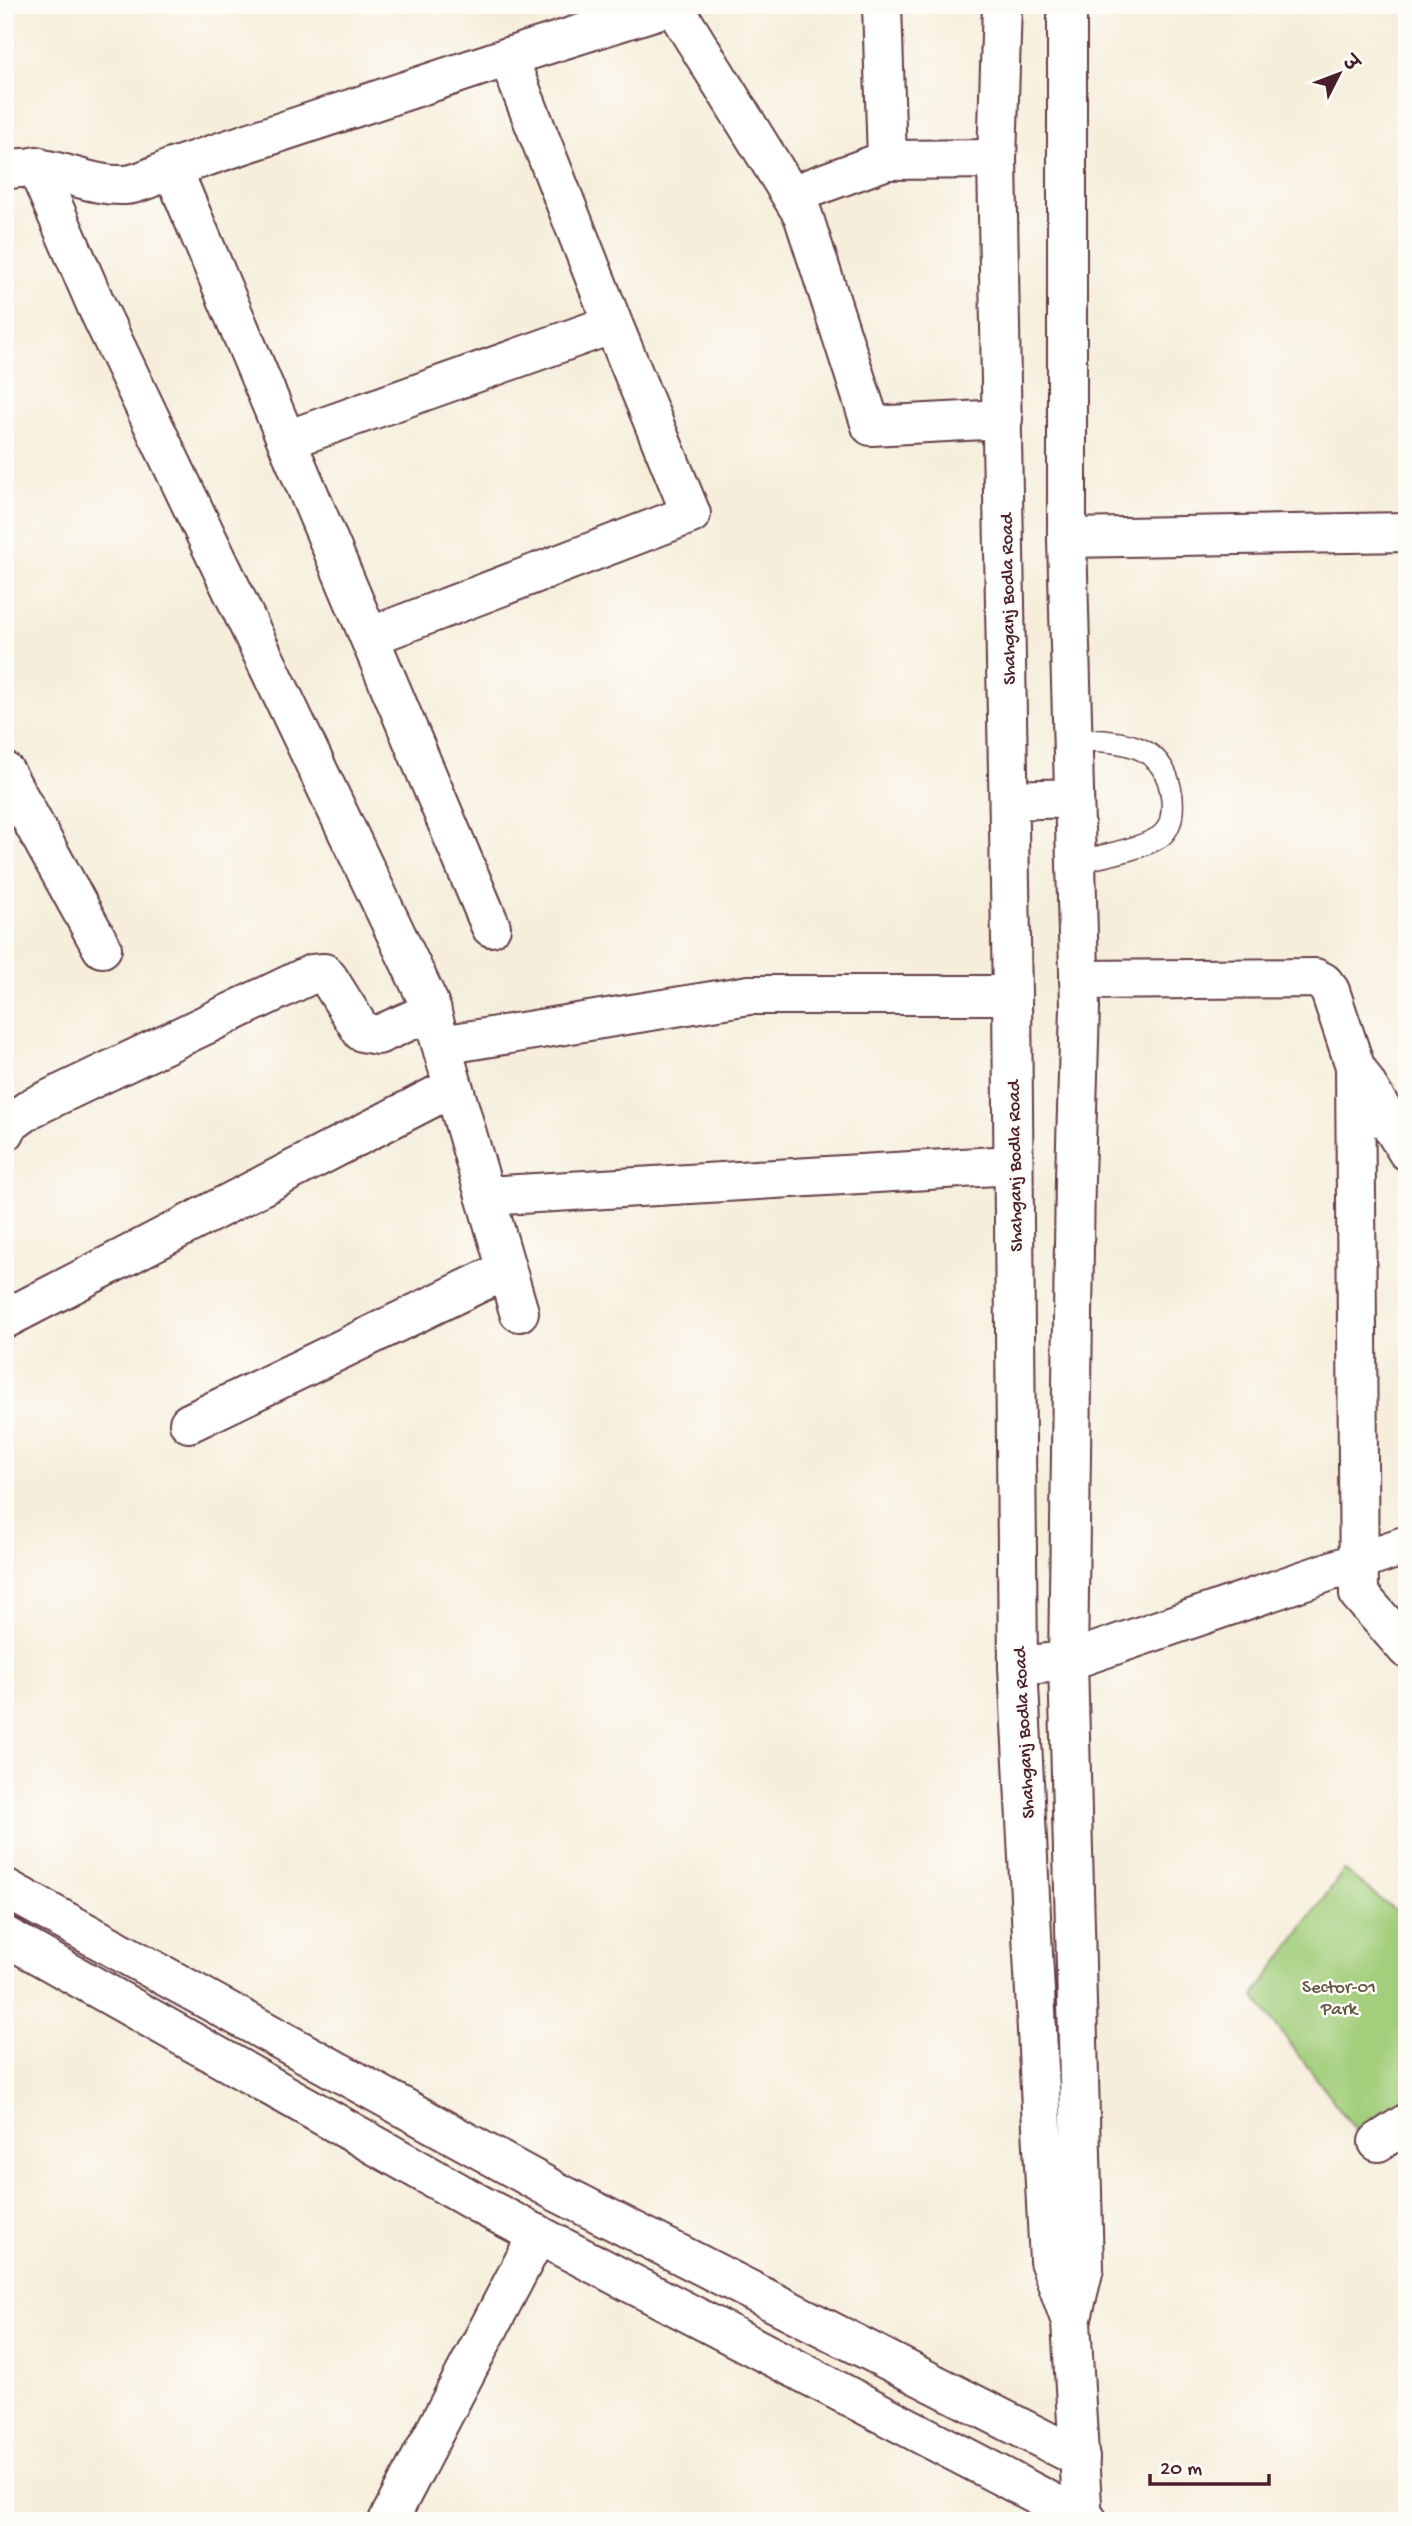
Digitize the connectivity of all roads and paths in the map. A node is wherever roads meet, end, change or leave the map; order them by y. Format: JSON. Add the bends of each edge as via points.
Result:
{"nodes":[{"id":1,"x":882,"y":5,"type":"edge"},
{"id":2,"x":1002,"y":5,"type":"edge"},
{"id":3,"x":1067,"y":5,"type":"edge"},
{"id":4,"x":508,"y":57,"type":"junction"},
{"id":5,"x":998,"y":159,"type":"junction"},
{"id":6,"x":887,"y":160,"type":"junction"},
{"id":7,"x":20,"y":168,"type":"edge"},
{"id":8,"x":173,"y":168,"type":"junction"},
{"id":9,"x":791,"y":195,"type":"junction"},
{"id":10,"x":613,"y":324,"type":"junction"},
{"id":11,"x":1003,"y":419,"type":"junction"},
{"id":12,"x":287,"y":440,"type":"junction"},
{"id":13,"x":1407,"y":532,"type":"edge"},
{"id":14,"x":1068,"y":538,"type":"junction"},
{"id":15,"x":369,"y":637,"type":"junction"},
{"id":16,"x":1074,"y":740,"type":"junction"},
{"id":17,"x":5,"y":772,"type":"edge"},
{"id":18,"x":1074,"y":798,"type":"junction"},
{"id":19,"x":1009,"y":800,"type":"junction"},
{"id":20,"x":1076,"y":862,"type":"junction"},
{"id":21,"x":491,"y":927,"type":"dead end"},
{"id":22,"x":102,"y":948,"type":"dead end"},
{"id":23,"x":1079,"y":980,"type":"junction"},
{"id":24,"x":1012,"y":995,"type":"junction"},
{"id":25,"x":437,"y":1028,"type":"junction"},
{"id":26,"x":1355,"y":1066,"type":"junction"},
{"id":27,"x":453,"y":1087,"type":"junction"},
{"id":28,"x":5,"y":1132,"type":"edge"},
{"id":29,"x":1407,"y":1151,"type":"edge"},
{"id":30,"x":1013,"y":1165,"type":"junction"},
{"id":31,"x":485,"y":1196,"type":"junction"},
{"id":32,"x":506,"y":1270,"type":"junction"},
{"id":33,"x":519,"y":1312,"type":"dead end"},
{"id":34,"x":5,"y":1319,"type":"edge"},
{"id":35,"x":189,"y":1423,"type":"dead end"},
{"id":36,"x":1407,"y":1545,"type":"edge"},
{"id":37,"x":1358,"y":1561,"type":"junction"},
{"id":38,"x":1407,"y":1649,"type":"edge"},
{"id":39,"x":1068,"y":1661,"type":"junction"},
{"id":40,"x":1018,"y":1666,"type":"junction"},
{"id":41,"x":5,"y":1888,"type":"edge"},
{"id":42,"x":5,"y":1936,"type":"edge"},
{"id":43,"x":538,"y":2234,"type":"junction"},
{"id":44,"x":1071,"y":2322,"type":"junction"},
{"id":45,"x":1080,"y":2458,"type":"junction"},
{"id":46,"x":1085,"y":2519,"type":"edge"},
{"id":47,"x":388,"y":2521,"type":"edge"}],
"edges":[{"from":1,"to":6,"type":"street"},
{"from":2,"to":5,"type":"street","name":"Shahganj Bodla Road"},
{"from":3,"to":14,"type":"street","name":"Shahganj Bodla Road"},
{"from":4,"to":8,"type":"street"},
{"from":4,"to":9,"type":"street","via":[[673,5]]},
{"from":4,"to":10,"type":"street"},
{"from":5,"to":6,"type":"street"},
{"from":5,"to":11,"type":"street","name":"Shahganj Bodla Road"},
{"from":6,"to":9,"type":"street"},
{"from":7,"to":8,"type":"street","via":[[127,185]]},
{"from":7,"to":25,"type":"street","via":[[96,305]]},
{"from":8,"to":12,"type":"street"},
{"from":9,"to":11,"type":"street","via":[[803,215],[872,426]]},
{"from":10,"to":12,"type":"street"},
{"from":10,"to":15,"type":"street","via":[[691,513]]},
{"from":11,"to":19,"type":"street","name":"Shahganj Bodla Road"},
{"from":12,"to":15,"type":"street"},
{"from":13,"to":14,"type":"street"},
{"from":14,"to":16,"type":"street","name":"Shahganj Bodla Road"},
{"from":15,"to":21,"type":"street"},
{"from":16,"to":18,"type":"street","name":"Shahganj Bodla Road"},
{"from":16,"to":20,"type":"lane","via":[[1112,741],[1153,755],[1167,775],[1172,799],[1172,816],[1163,834],[1142,845]]},
{"from":17,"to":22,"type":"street"},
{"from":18,"to":19,"type":"street"},
{"from":18,"to":20,"type":"street","name":"Shahganj Bodla Road"},
{"from":19,"to":24,"type":"street","name":"Shahganj Bodla Road"},
{"from":20,"to":23,"type":"street","name":"Shahganj Bodla Road"},
{"from":23,"to":26,"type":"street","via":[[1315,978],[1330,991]]},
{"from":23,"to":39,"type":"street","name":"Shahganj Bodla Road"},
{"from":24,"to":25,"type":"street","via":[[748,995]]},
{"from":24,"to":30,"type":"street","name":"Shahganj Bodla Road"},
{"from":25,"to":27,"type":"street"},
{"from":25,"to":28,"type":"street","via":[[378,1035],[362,1032],[324,973],[312,974],[30,1108]]},
{"from":26,"to":29,"type":"street"},
{"from":26,"to":37,"type":"street"},
{"from":27,"to":31,"type":"street"},
{"from":27,"to":34,"type":"street"},
{"from":30,"to":31,"type":"street"},
{"from":30,"to":40,"type":"street","name":"Shahganj Bodla Road"},
{"from":31,"to":32,"type":"street"},
{"from":32,"to":33,"type":"street"},
{"from":32,"to":35,"type":"street"},
{"from":36,"to":37,"type":"street"},
{"from":37,"to":38,"type":"street","via":[[1359,1594]]},
{"from":37,"to":39,"type":"street"},
{"from":39,"to":40,"type":"street"},
{"from":39,"to":44,"type":"street","name":"Shahganj Bodla Road","via":[[1084,2269]]},
{"from":40,"to":44,"type":"street","name":"Shahganj Bodla Road","via":[[1049,2261]]},
{"from":41,"to":45,"type":"street","via":[[557,2192]]},
{"from":42,"to":43,"type":"street"},
{"from":43,"to":46,"type":"street"},
{"from":43,"to":47,"type":"street"},
{"from":44,"to":45,"type":"street","name":"Shahganj Bodla Road"},
{"from":45,"to":46,"type":"street","name":"Shahganj Bodla Road"}]}
